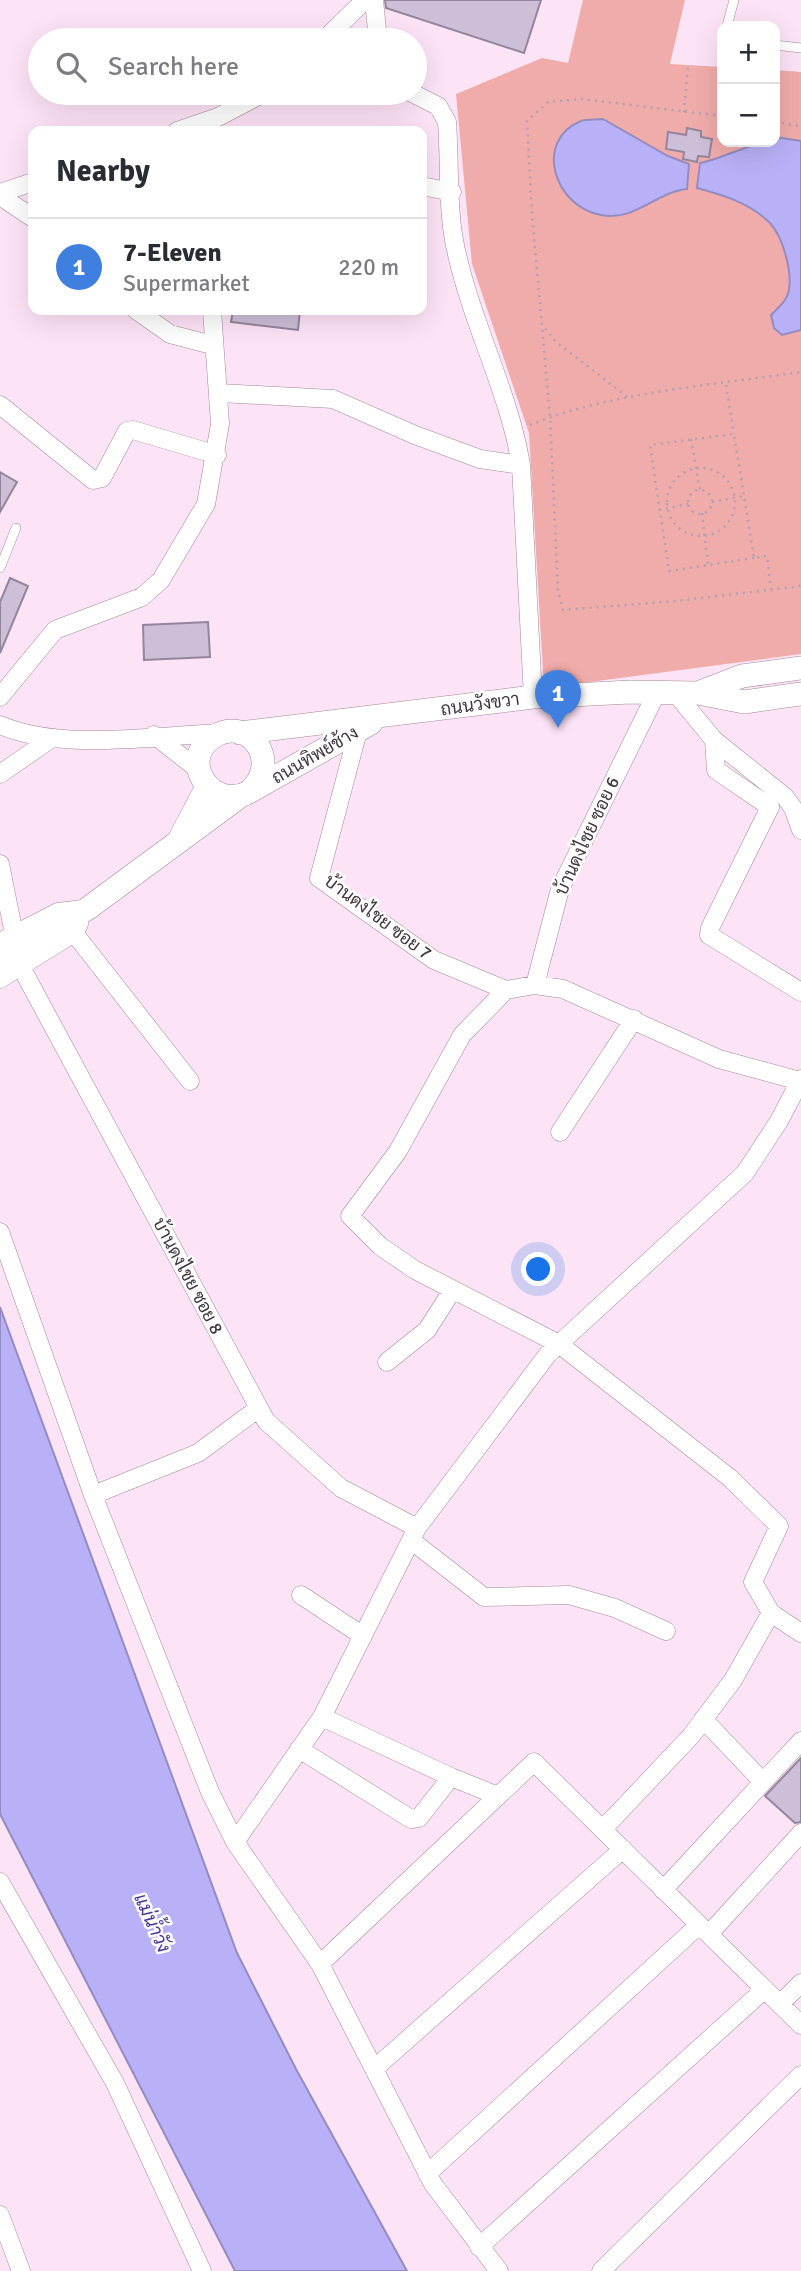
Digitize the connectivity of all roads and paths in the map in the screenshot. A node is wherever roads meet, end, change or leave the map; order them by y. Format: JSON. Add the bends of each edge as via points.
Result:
{"nodes":[{"id":1,"x":365,"y":0,"type":"edge"},
{"id":2,"x":374,"y":0,"type":"edge"},
{"id":3,"x":734,"y":0,"type":"edge"},
{"id":4,"x":728,"y":21,"type":"edge"},
{"id":5,"x":336,"y":28,"type":"edge"},
{"id":6,"x":376,"y":28,"type":"edge"},
{"id":7,"x":780,"y":46,"type":"edge"},
{"id":8,"x":801,"y":48,"type":"edge"},
{"id":9,"x":688,"y":65,"type":"dead end"},
{"id":10,"x":427,"y":100,"type":"edge"},
{"id":11,"x":245,"y":105,"type":"edge"},
{"id":12,"x":684,"y":112,"type":"junction"},
{"id":13,"x":717,"y":115,"type":"edge"},
{"id":14,"x":780,"y":123,"type":"edge"},
{"id":15,"x":216,"y":124,"type":"edge"},
{"id":16,"x":801,"y":126,"type":"edge"},
{"id":17,"x":28,"y":184,"type":"edge"},
{"id":18,"x":427,"y":187,"type":"edge"},
{"id":19,"x":452,"y":192,"type":"junction"},
{"id":20,"x":0,"y":195,"type":"edge"},
{"id":21,"x":28,"y":215,"type":"edge"},
{"id":22,"x":143,"y":315,"type":"edge"},
{"id":23,"x":212,"y":315,"type":"edge"},
{"id":24,"x":541,"y":323,"type":"junction"},
{"id":25,"x":212,"y":345,"type":"junction"},
{"id":26,"x":801,"y":372,"type":"edge"},
{"id":27,"x":726,"y":383,"type":"junction"},
{"id":28,"x":220,"y":393,"type":"junction"},
{"id":29,"x":630,"y":399,"type":"junction"},
{"id":30,"x":0,"y":405,"type":"edge"},
{"id":31,"x":550,"y":416,"type":"junction"},
{"id":32,"x":516,"y":430,"type":"junction"},
{"id":33,"x":734,"y":434,"type":"junction"},
{"id":34,"x":691,"y":439,"type":"junction"},
{"id":35,"x":217,"y":455,"type":"junction"},
{"id":36,"x":522,"y":465,"type":"junction"},
{"id":37,"x":696,"y":468,"type":"junction"},
{"id":38,"x":699,"y":490,"type":"junction"},
{"id":39,"x":744,"y":496,"type":"junction"},
{"id":40,"x":735,"y":498,"type":"junction"},
{"id":41,"x":712,"y":502,"type":"junction"},
{"id":42,"x":688,"y":504,"type":"junction"},
{"id":43,"x":666,"y":508,"type":"junction"},
{"id":44,"x":659,"y":510,"type":"junction"},
{"id":45,"x":702,"y":513,"type":"junction"},
{"id":46,"x":16,"y":528,"type":"dead end"},
{"id":47,"x":704,"y":537,"type":"junction"},
{"id":48,"x":754,"y":558,"type":"junction"},
{"id":49,"x":708,"y":566,"type":"junction"},
{"id":50,"x":0,"y":568,"type":"edge"},
{"id":51,"x":801,"y":586,"type":"edge"},
{"id":52,"x":771,"y":589,"type":"junction"},
{"id":53,"x":801,"y":668,"type":"edge"},
{"id":54,"x":677,"y":694,"type":"junction"},
{"id":55,"x":801,"y":694,"type":"edge"},
{"id":56,"x":0,"y":696,"type":"edge"},
{"id":57,"x":533,"y":697,"type":"junction"},
{"id":58,"x":380,"y":718,"type":"junction"},
{"id":59,"x":0,"y":725,"type":"edge"},
{"id":60,"x":358,"y":731,"type":"junction"},
{"id":61,"x":232,"y":733,"type":"junction"},
{"id":62,"x":155,"y":735,"type":"junction"},
{"id":63,"x":52,"y":738,"type":"junction"},
{"id":64,"x":714,"y":740,"type":"junction"},
{"id":65,"x":0,"y":774,"type":"edge"},
{"id":66,"x":203,"y":779,"type":"junction"},
{"id":67,"x":244,"y":795,"type":"junction"},
{"id":68,"x":801,"y":830,"type":"edge"},
{"id":69,"x":177,"y":844,"type":"junction"},
{"id":70,"x":0,"y":864,"type":"edge"},
{"id":71,"x":87,"y":909,"type":"junction"},
{"id":72,"x":74,"y":933,"type":"junction"},
{"id":73,"x":10,"y":951,"type":"edge"},
{"id":74,"x":0,"y":979,"type":"edge"},
{"id":75,"x":535,"y":985,"type":"junction"},
{"id":76,"x":506,"y":990,"type":"junction"},
{"id":77,"x":801,"y":992,"type":"edge"},
{"id":78,"x":634,"y":1019,"type":"junction"},
{"id":79,"x":801,"y":1080,"type":"edge"},
{"id":80,"x":190,"y":1081,"type":"dead end"},
{"id":81,"x":560,"y":1132,"type":"dead end"},
{"id":82,"x":0,"y":1232,"type":"edge"},
{"id":83,"x":452,"y":1291,"type":"junction"},
{"id":84,"x":559,"y":1344,"type":"junction"},
{"id":85,"x":387,"y":1362,"type":"dead end"},
{"id":86,"x":259,"y":1408,"type":"junction"},
{"id":87,"x":93,"y":1495,"type":"junction"},
{"id":88,"x":414,"y":1534,"type":"junction"},
{"id":89,"x":301,"y":1595,"type":"dead end"},
{"id":90,"x":771,"y":1613,"type":"junction"},
{"id":91,"x":666,"y":1631,"type":"dead end"},
{"id":92,"x":801,"y":1633,"type":"edge"},
{"id":93,"x":363,"y":1636,"type":"junction"},
{"id":94,"x":322,"y":1717,"type":"junction"},
{"id":95,"x":703,"y":1719,"type":"junction"},
{"id":96,"x":801,"y":1741,"type":"edge"},
{"id":97,"x":299,"y":1749,"type":"junction"},
{"id":98,"x":451,"y":1777,"type":"junction"},
{"id":99,"x":763,"y":1782,"type":"junction"},
{"id":100,"x":498,"y":1796,"type":"junction"},
{"id":101,"x":603,"y":1829,"type":"junction"},
{"id":102,"x":801,"y":1833,"type":"edge"},
{"id":103,"x":235,"y":1842,"type":"junction"},
{"id":104,"x":623,"y":1849,"type":"junction"},
{"id":105,"x":0,"y":1882,"type":"edge"},
{"id":106,"x":663,"y":1890,"type":"junction"},
{"id":107,"x":704,"y":1930,"type":"junction"},
{"id":108,"x":320,"y":1964,"type":"junction"},
{"id":109,"x":801,"y":1983,"type":"edge"},
{"id":110,"x":765,"y":1990,"type":"junction"},
{"id":111,"x":780,"y":2004,"type":"junction"},
{"id":112,"x":801,"y":2025,"type":"edge"},
{"id":113,"x":374,"y":2069,"type":"junction"},
{"id":114,"x":801,"y":2076,"type":"edge"},
{"id":115,"x":427,"y":2174,"type":"junction"},
{"id":116,"x":0,"y":2215,"type":"edge"},
{"id":117,"x":479,"y":2247,"type":"junction"},
{"id":118,"x":21,"y":2271,"type":"edge"},
{"id":119,"x":202,"y":2271,"type":"edge"},
{"id":120,"x":499,"y":2271,"type":"edge"},
{"id":121,"x":601,"y":2271,"type":"edge"}],
"edges":[{"from":1,"to":5,"type":"street"},
{"from":2,"to":6,"type":"street"},
{"from":3,"to":4,"type":"lane"},
{"from":7,"to":8,"type":"lane"},
{"from":9,"to":12,"type":"path"},
{"from":10,"to":19,"type":"street","via":[[438,106],[447,122]]},
{"from":11,"to":15,"type":"street"},
{"from":12,"to":13,"type":"path"},
{"from":12,"to":24,"type":"path","via":[[582,99],[548,102],[527,121]]},
{"from":14,"to":16,"type":"path"},
{"from":17,"to":20,"type":"street"},
{"from":18,"to":19,"type":"street"},
{"from":19,"to":32,"type":"street","via":[[455,248],[487,358]]},
{"from":20,"to":21,"type":"street"},
{"from":22,"to":25,"type":"street","via":[[170,334]]},
{"from":23,"to":25,"type":"street"},
{"from":24,"to":29,"type":"path","via":[[556,342]]},
{"from":24,"to":31,"type":"path"},
{"from":25,"to":28,"type":"street"},
{"from":26,"to":27,"type":"path"},
{"from":27,"to":29,"type":"path"},
{"from":27,"to":33,"type":"path"},
{"from":28,"to":35,"type":"street"},
{"from":28,"to":36,"type":"street","via":[[333,399],[480,460]]},
{"from":29,"to":31,"type":"path"},
{"from":30,"to":35,"type":"street","via":[[93,480],[102,478],[127,431]]},
{"from":31,"to":32,"type":"path"},
{"from":31,"to":52,"type":"path","via":[[558,591],[563,610]]},
{"from":32,"to":36,"type":"street"},
{"from":33,"to":34,"type":"path"},
{"from":33,"to":39,"type":"path"},
{"from":34,"to":37,"type":"path"},
{"from":34,"to":44,"type":"path","via":[[650,445]]},
{"from":35,"to":56,"type":"street","via":[[206,504],[154,589],[55,630]]},
{"from":36,"to":57,"type":"street"},
{"from":37,"to":38,"type":"path"},
{"from":37,"to":40,"type":"path","via":[[725,478]]},
{"from":37,"to":43,"type":"path","via":[[675,480]]},
{"from":38,"to":41,"type":"path"},
{"from":38,"to":42,"type":"path","via":[[692,493]]},
{"from":39,"to":40,"type":"path"},
{"from":39,"to":48,"type":"path"},
{"from":40,"to":41,"type":"path"},
{"from":40,"to":47,"type":"path","via":[[729,522]]},
{"from":41,"to":45,"type":"path"},
{"from":42,"to":43,"type":"path"},
{"from":42,"to":45,"type":"path"},
{"from":43,"to":44,"type":"path"},
{"from":43,"to":47,"type":"path","via":[[683,532]]},
{"from":44,"to":49,"type":"path","via":[[669,571]]},
{"from":45,"to":47,"type":"path"},
{"from":46,"to":50,"type":"lane"},
{"from":47,"to":49,"type":"path"},
{"from":48,"to":49,"type":"path"},
{"from":48,"to":52,"type":"path","via":[[767,556]]},
{"from":51,"to":52,"type":"path"},
{"from":53,"to":54,"type":"street","name":"ถนนวังขวา","via":[[742,676]]},
{"from":54,"to":55,"type":"street","via":[[744,702]]},
{"from":54,"to":57,"type":"street","name":"ถนนวังขวา"},
{"from":54,"to":64,"type":"street"},
{"from":54,"to":75,"type":"street","name":"บ้านดงไชย ซอย 6","via":[[560,889]]},
{"from":57,"to":58,"type":"street","name":"ถนนวังขวา"},
{"from":58,"to":60,"type":"street","name":"ถนนทิพย์ช้าง"},
{"from":58,"to":61,"type":"street","name":"ถนนวังขวา"},
{"from":59,"to":63,"type":"street"},
{"from":60,"to":67,"type":"street","name":"ถนนทิพย์ช้าง"},
{"from":60,"to":76,"type":"street","name":"บ้านดงไชย ซอย 7","via":[[319,878],[434,960]]},
{"from":61,"to":62,"type":"street","name":"ถนนวังขวา"},
{"from":61,"to":66,"type":"street","via":[[204,746]]},
{"from":61,"to":67,"type":"street","via":[[258,745],[264,765],[263,776]]},
{"from":62,"to":63,"type":"street"},
{"from":62,"to":66,"type":"street"},
{"from":63,"to":65,"type":"street"},
{"from":64,"to":68,"type":"street","via":[[785,797]]},
{"from":64,"to":77,"type":"street","via":[[716,770],[770,807],[709,935]]},
{"from":66,"to":67,"type":"street","via":[[216,794]]},
{"from":66,"to":69,"type":"street"},
{"from":67,"to":69,"type":"street","name":"ถนนทิพย์ช้าง"},
{"from":69,"to":71,"type":"street","name":"ถนนทิพย์ช้าง"},
{"from":70,"to":73,"type":"street","name":"บ้านดงไชย ซอย 8"},
{"from":71,"to":72,"type":"street"},
{"from":71,"to":73,"type":"street","name":"ถนนทิพย์ช้าง"},
{"from":72,"to":73,"type":"street"},
{"from":72,"to":80,"type":"street"},
{"from":73,"to":74,"type":"street"},
{"from":73,"to":86,"type":"street","name":"บ้านดงไชย ซอย 8"},
{"from":75,"to":76,"type":"street"},
{"from":75,"to":78,"type":"street","via":[[563,989]]},
{"from":76,"to":83,"type":"street","via":[[462,1035],[398,1151],[350,1216],[380,1246]]},
{"from":78,"to":79,"type":"street","via":[[719,1059]]},
{"from":78,"to":81,"type":"street"},
{"from":79,"to":84,"type":"street","via":[[745,1173]]},
{"from":82,"to":87,"type":"street"},
{"from":83,"to":84,"type":"street"},
{"from":83,"to":85,"type":"street","via":[[427,1330]]},
{"from":84,"to":88,"type":"street"},
{"from":84,"to":90,"type":"street","via":[[730,1478],[779,1526],[753,1582]]},
{"from":86,"to":87,"type":"street","via":[[198,1453]]},
{"from":86,"to":88,"type":"street","name":"บ้านดงไชย ซอย 8","via":[[266,1421],[341,1488]]},
{"from":87,"to":103,"type":"street","via":[[210,1792]]},
{"from":88,"to":91,"type":"street","name":"บ้านดงไชย ซอย 8","via":[[484,1597],[569,1595],[615,1608]]},
{"from":88,"to":93,"type":"street"},
{"from":89,"to":93,"type":"street"},
{"from":90,"to":92,"type":"street"},
{"from":90,"to":95,"type":"street","via":[[733,1680]]},
{"from":93,"to":94,"type":"street"},
{"from":94,"to":97,"type":"street"},
{"from":94,"to":98,"type":"street"},
{"from":95,"to":99,"type":"street"},
{"from":95,"to":101,"type":"street"},
{"from":96,"to":99,"type":"street"},
{"from":97,"to":98,"type":"street","via":[[411,1819],[419,1818]]},
{"from":97,"to":103,"type":"street"},
{"from":98,"to":100,"type":"street"},
{"from":99,"to":106,"type":"street"},
{"from":100,"to":101,"type":"street","via":[[534,1762]]},
{"from":100,"to":108,"type":"street"},
{"from":101,"to":104,"type":"street"},
{"from":102,"to":107,"type":"street"},
{"from":103,"to":108,"type":"street"},
{"from":104,"to":106,"type":"street"},
{"from":104,"to":113,"type":"street"},
{"from":105,"to":119,"type":"street","via":[[115,2083]]},
{"from":106,"to":107,"type":"street"},
{"from":107,"to":110,"type":"street"},
{"from":107,"to":115,"type":"street"},
{"from":108,"to":113,"type":"street"},
{"from":109,"to":111,"type":"street"},
{"from":110,"to":111,"type":"street"},
{"from":110,"to":117,"type":"street"},
{"from":111,"to":112,"type":"street"},
{"from":113,"to":115,"type":"street"},
{"from":114,"to":121,"type":"street"},
{"from":115,"to":117,"type":"street"},
{"from":116,"to":118,"type":"street"},
{"from":117,"to":120,"type":"street"}]}
